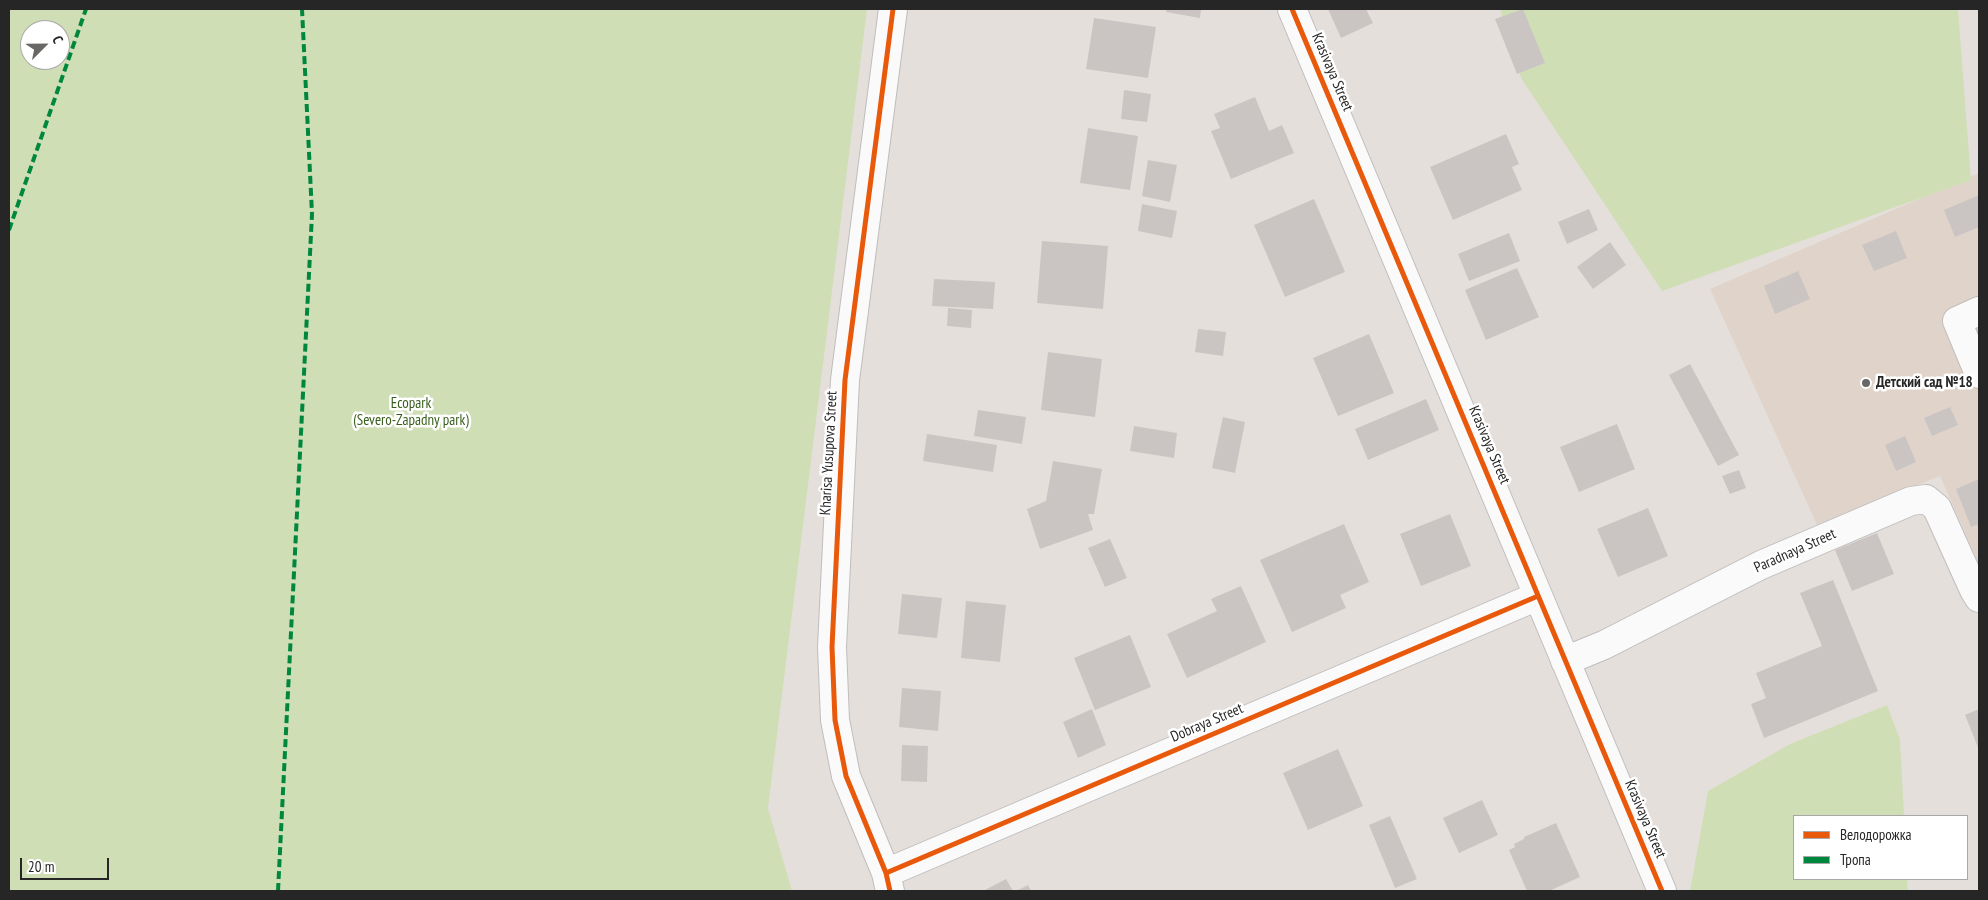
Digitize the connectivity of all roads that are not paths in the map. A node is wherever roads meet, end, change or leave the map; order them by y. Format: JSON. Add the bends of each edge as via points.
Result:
{"nodes":[{"id":1,"x":893,"y":9,"type":"edge"},
{"id":2,"x":1292,"y":9,"type":"edge"},
{"id":3,"x":1979,"y":311,"type":"edge"},
{"id":4,"x":1979,"y":374,"type":"edge"},
{"id":5,"x":1538,"y":596,"type":"junction"},
{"id":6,"x":1979,"y":598,"type":"edge"},
{"id":7,"x":1565,"y":661,"type":"junction"},
{"id":8,"x":888,"y":882,"type":"edge"},
{"id":9,"x":1662,"y":891,"type":"edge"}],
"edges":[{"from":1,"to":8,"type":"street","name":"Kharisa Yusupova Street","via":[[846,380],[832,646],[835,720],[846,776]]},
{"from":2,"to":5,"type":"street","name":"Krasivaya Street"},
{"from":3,"to":4,"type":"street","via":[[1957,321]]},
{"from":5,"to":7,"type":"street","name":"Krasivaya Street"},
{"from":5,"to":8,"type":"street","name":"Dobraya Street"},
{"from":6,"to":7,"type":"street","name":"Paradnaya Street","via":[[1937,508],[1926,499],[1911,501],[1761,565],[1604,645]]},
{"from":7,"to":9,"type":"street","name":"Krasivaya Street"}]}
